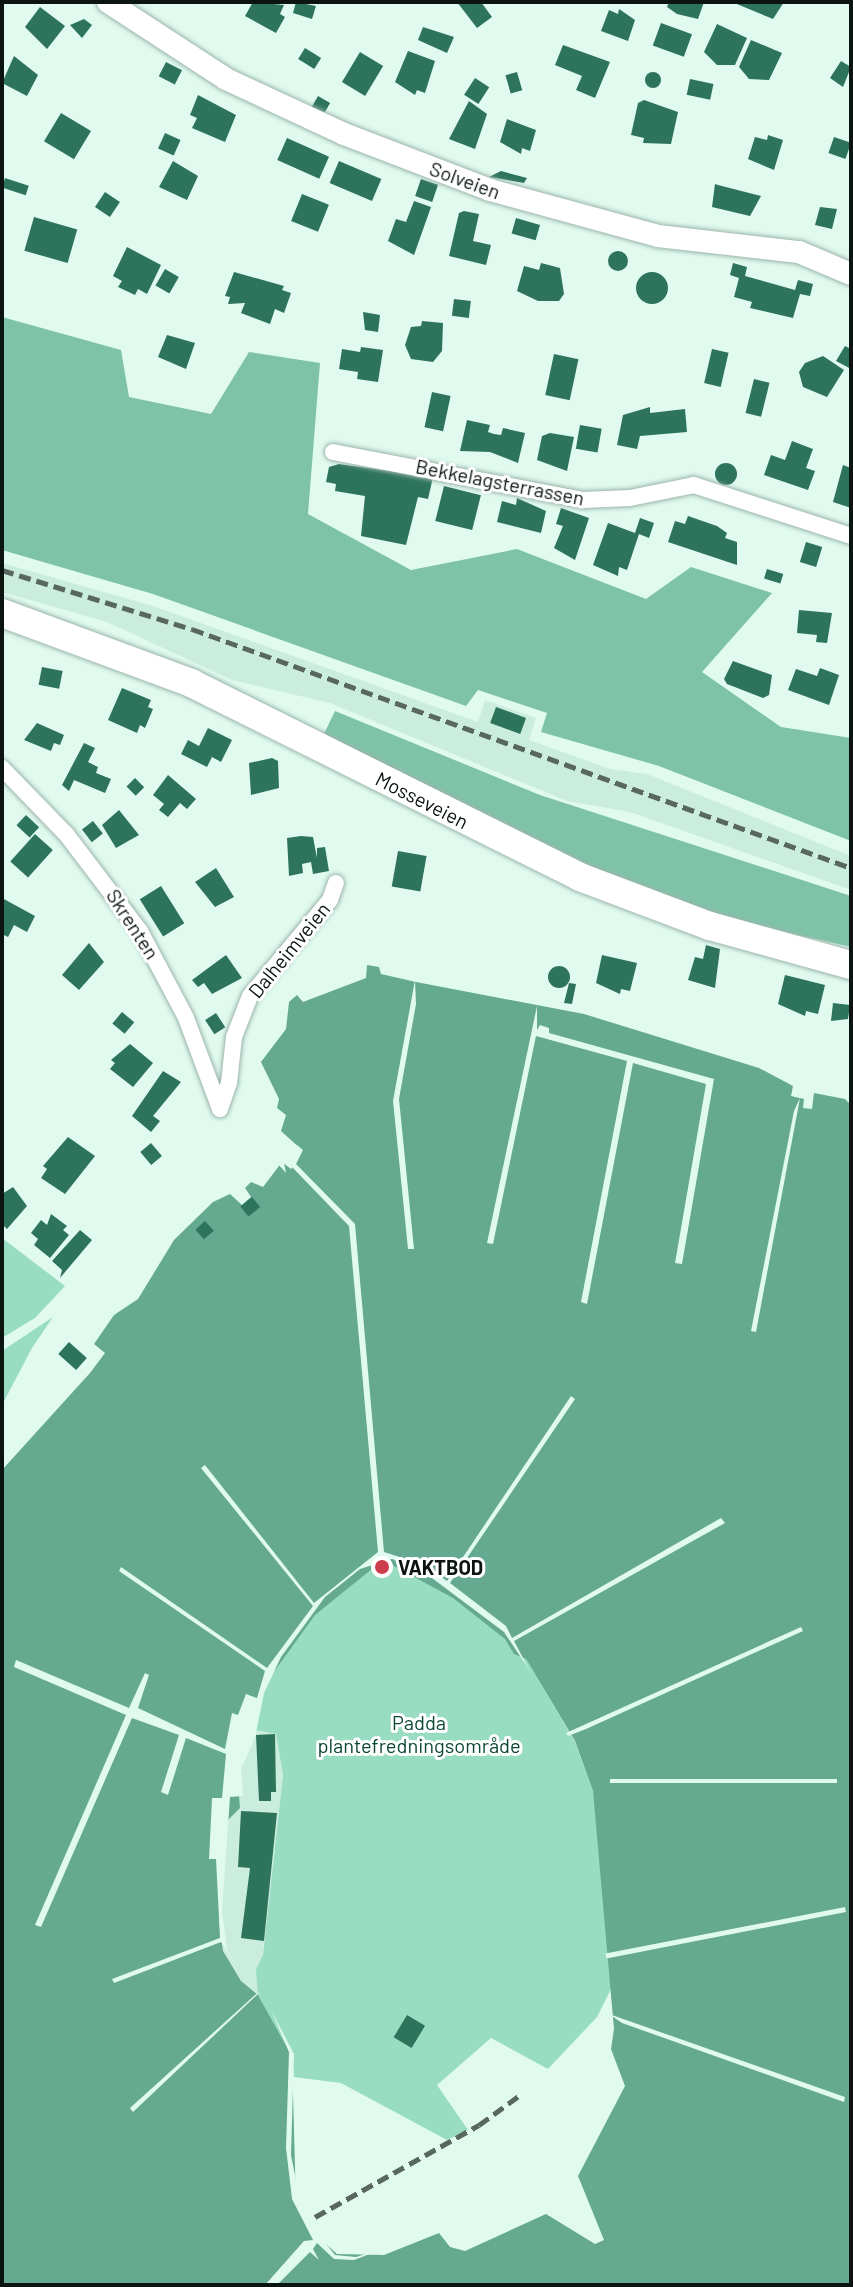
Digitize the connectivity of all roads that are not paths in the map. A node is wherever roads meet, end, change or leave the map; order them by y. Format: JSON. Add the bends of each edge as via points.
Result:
{"nodes":[{"id":1,"x":108,"y":2,"type":"edge"},
{"id":2,"x":851,"y":274,"type":"edge"},
{"id":3,"x":333,"y":452,"type":"dead end"},
{"id":4,"x":851,"y":536,"type":"edge"},
{"id":5,"x":2,"y":613,"type":"edge"},
{"id":6,"x":2,"y":768,"type":"edge"},
{"id":7,"x":336,"y":883,"type":"dead end"},
{"id":8,"x":851,"y":965,"type":"edge"},
{"id":9,"x":220,"y":1109,"type":"joint"}],
"edges":[{"from":1,"to":2,"type":"street","name":"Solveien","via":[[226,79],[344,134],[490,190],[658,236],[799,252]]},
{"from":3,"to":4,"type":"street","name":"Bekkelagsterrassen","via":[[583,500],[630,498],[694,485]]},
{"from":5,"to":8,"type":"highway","name":"Mosseveien","via":[[191,683],[580,877],[710,926]]},
{"from":6,"to":9,"type":"street","name":"Skrenten","via":[[66,834],[140,931],[186,1018]]},
{"from":7,"to":9,"type":"street","name":"Dalheimveien","via":[[330,900],[250,996],[234,1037]]}]}
